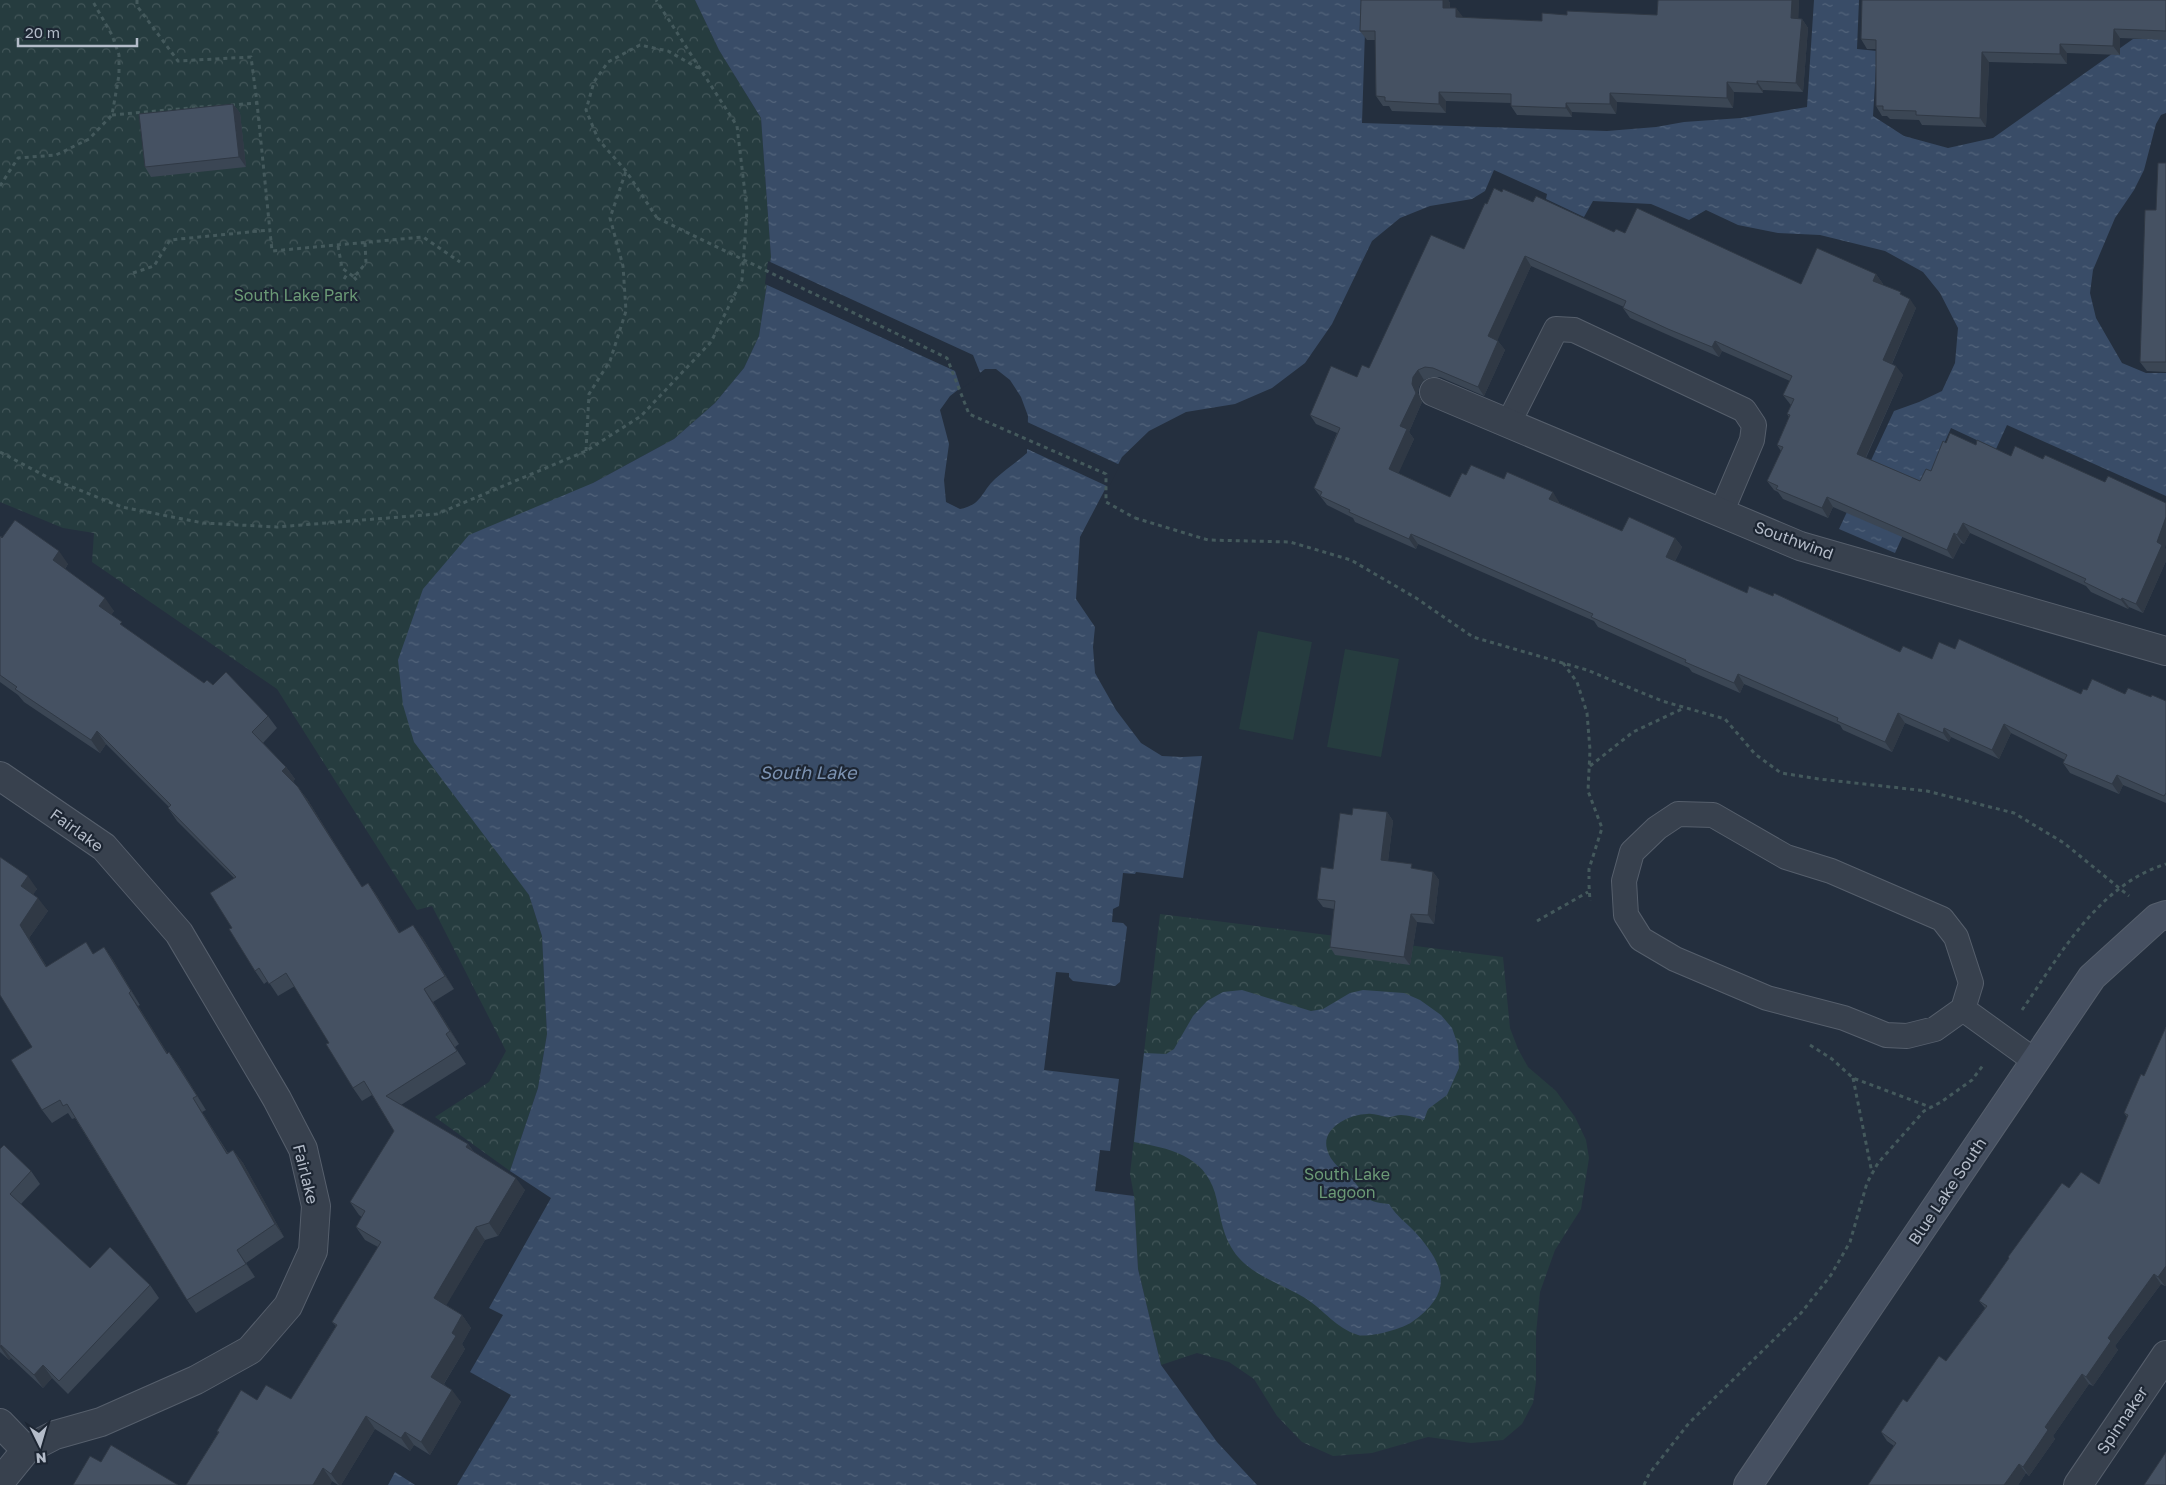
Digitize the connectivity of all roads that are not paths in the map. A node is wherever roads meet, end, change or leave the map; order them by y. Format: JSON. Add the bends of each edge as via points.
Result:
{"nodes":[{"id":1,"x":1434,"y":392,"type":"dead end"},
{"id":2,"x":1508,"y":424,"type":"junction"},
{"id":3,"x":1721,"y":513,"type":"junction"},
{"id":4,"x":2166,"y":651,"type":"edge"},
{"id":5,"x":0,"y":776,"type":"edge"},
{"id":6,"x":2162,"y":917,"type":"edge"},
{"id":7,"x":1963,"y":1009,"type":"junction"},
{"id":8,"x":2035,"y":1061,"type":"junction"},
{"id":9,"x":2166,"y":1355,"type":"edge"},
{"id":10,"x":0,"y":1423,"type":"edge"},
{"id":11,"x":26,"y":1450,"type":"junction"},
{"id":12,"x":0,"y":1482,"type":"edge"},
{"id":13,"x":1748,"y":1485,"type":"edge"},
{"id":14,"x":2078,"y":1485,"type":"edge"}],
"edges":[{"from":1,"to":2,"type":"street","name":"Southwind"},
{"from":2,"to":3,"type":"street","name":"Southwind"},
{"from":2,"to":3,"type":"lane","via":[[1556,329],[1574,330],[1744,410],[1754,425],[1752,440]]},
{"from":3,"to":4,"type":"street","name":"Southwind","via":[[1800,546]]},
{"from":5,"to":11,"type":"street","name":"Fairlake","via":[[104,847],[179,933],[277,1099],[303,1150],[316,1206],[313,1252],[288,1306],[250,1350],[196,1380],[101,1422],[55,1434]]},
{"from":6,"to":8,"type":"street","name":"Blue Lake South","via":[[2092,977]]},
{"from":7,"to":7,"type":"lane","via":[[1971,983],[1956,937],[1942,919],[1831,870],[1786,857],[1713,815],[1678,814],[1657,828],[1632,852],[1624,881],[1626,915],[1641,939],[1675,958],[1767,998],[1844,1018],[1886,1035],[1907,1036],[1936,1029]]},
{"from":7,"to":8,"type":"lane"},
{"from":8,"to":13,"type":"street","name":"Blue Lake South"},
{"from":9,"to":14,"type":"street","name":"Spinnaker"},
{"from":10,"to":11,"type":"street"},
{"from":11,"to":12,"type":"street","name":"Fairlake"}]}
